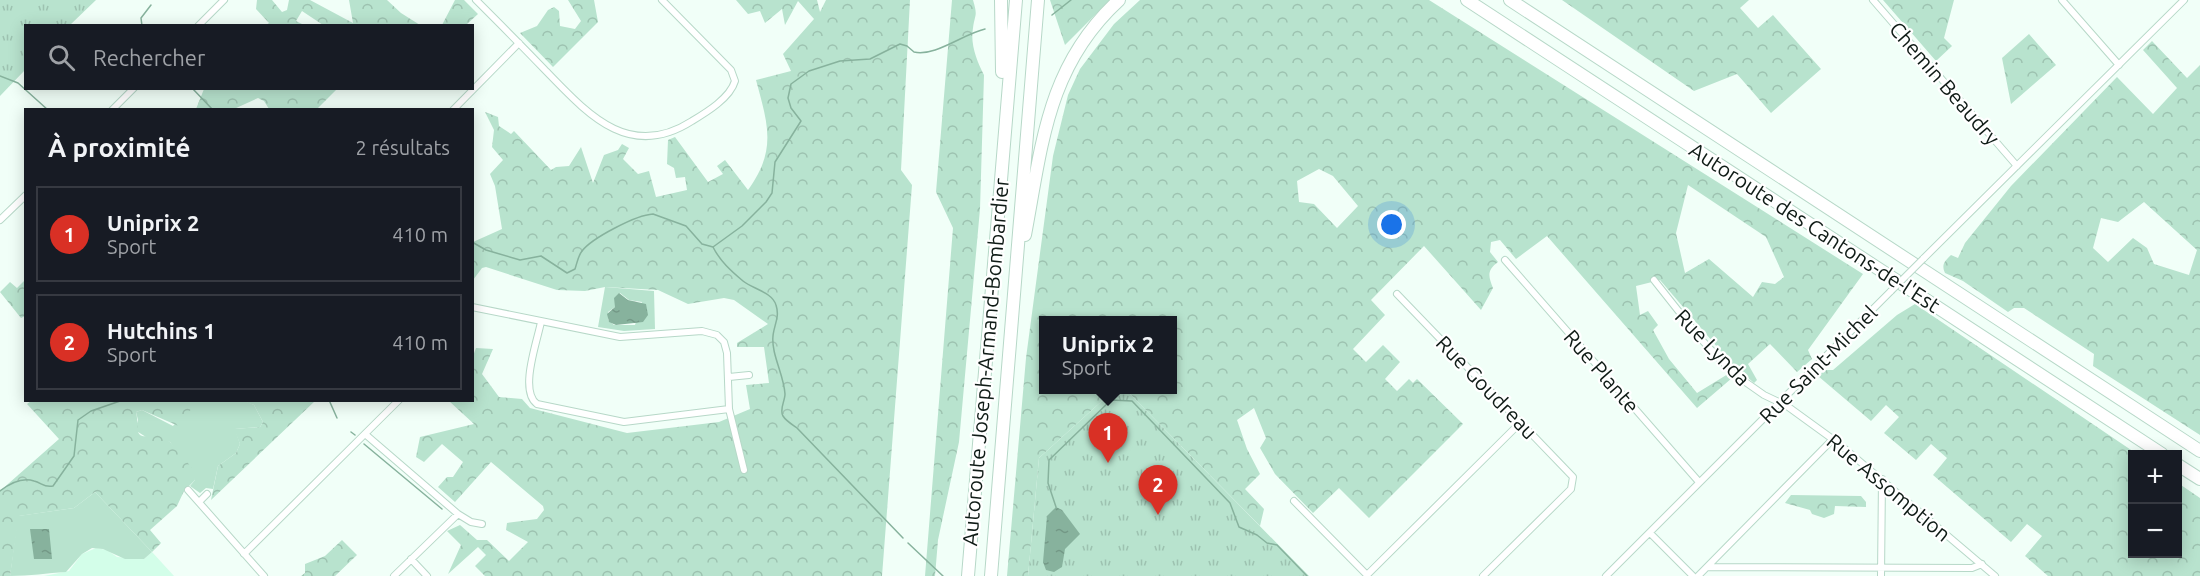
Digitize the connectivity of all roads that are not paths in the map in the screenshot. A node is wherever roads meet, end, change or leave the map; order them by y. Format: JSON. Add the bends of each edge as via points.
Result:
{"nodes":[{"id":1,"x":224,"y":0,"type":"edge"},
{"id":2,"x":476,"y":0,"type":"edge"},
{"id":3,"x":662,"y":0,"type":"edge"},
{"id":4,"x":1001,"y":0,"type":"edge"},
{"id":5,"x":1016,"y":0,"type":"edge"},
{"id":6,"x":1038,"y":0,"type":"edge"},
{"id":7,"x":1119,"y":0,"type":"edge"},
{"id":8,"x":1467,"y":0,"type":"edge"},
{"id":9,"x":1510,"y":0,"type":"edge"},
{"id":10,"x":1873,"y":0,"type":"edge"},
{"id":11,"x":2062,"y":0,"type":"edge"},
{"id":12,"x":2184,"y":0,"type":"edge"},
{"id":13,"x":200,"y":24,"type":"edge"},
{"id":14,"x":519,"y":43,"type":"junction"},
{"id":15,"x":2119,"y":65,"type":"junction"},
{"id":16,"x":474,"y":89,"type":"edge"},
{"id":17,"x":132,"y":90,"type":"edge"},
{"id":18,"x":473,"y":90,"type":"edge"},
{"id":19,"x":114,"y":108,"type":"edge"},
{"id":20,"x":455,"y":108,"type":"edge"},
{"id":21,"x":1003,"y":148,"type":"junction"},
{"id":22,"x":2017,"y":166,"type":"junction"},
{"id":23,"x":24,"y":197,"type":"edge"},
{"id":24,"x":0,"y":220,"type":"edge"},
{"id":25,"x":1505,"y":260,"type":"dead end"},
{"id":26,"x":1654,"y":280,"type":"dead end"},
{"id":27,"x":1397,"y":294,"type":"dead end"},
{"id":28,"x":1014,"y":298,"type":"junction"},
{"id":29,"x":474,"y":307,"type":"edge"},
{"id":30,"x":541,"y":322,"type":"junction"},
{"id":31,"x":749,"y":375,"type":"dead end"},
{"id":32,"x":729,"y":377,"type":"junction"},
{"id":33,"x":397,"y":402,"type":"edge"},
{"id":34,"x":1779,"y":403,"type":"junction"},
{"id":35,"x":729,"y":409,"type":"junction"},
{"id":36,"x":1521,"y":422,"type":"junction"},
{"id":37,"x":365,"y":434,"type":"junction"},
{"id":38,"x":1833,"y":439,"type":"junction"},
{"id":39,"x":2156,"y":450,"type":"edge"},
{"id":40,"x":2200,"y":451,"type":"edge"},
{"id":41,"x":2182,"y":468,"type":"edge"},
{"id":42,"x":744,"y":470,"type":"dead end"},
{"id":43,"x":1882,"y":479,"type":"junction"},
{"id":44,"x":2200,"y":479,"type":"edge"},
{"id":45,"x":1700,"y":482,"type":"junction"},
{"id":46,"x":975,"y":488,"type":"junction"},
{"id":47,"x":189,"y":490,"type":"dead end"},
{"id":48,"x":207,"y":494,"type":"dead end"},
{"id":49,"x":1294,"y":501,"type":"dead end"},
{"id":50,"x":199,"y":502,"type":"junction"},
{"id":51,"x":458,"y":514,"type":"junction"},
{"id":52,"x":482,"y":524,"type":"dead end"},
{"id":53,"x":1650,"y":533,"type":"junction"},
{"id":54,"x":244,"y":554,"type":"junction"},
{"id":55,"x":411,"y":559,"type":"junction"},
{"id":56,"x":1982,"y":564,"type":"junction"},
{"id":57,"x":1708,"y":567,"type":"junction"},
{"id":58,"x":1881,"y":568,"type":"junction"},
{"id":59,"x":264,"y":576,"type":"edge"},
{"id":60,"x":394,"y":576,"type":"edge"},
{"id":61,"x":427,"y":576,"type":"edge"},
{"id":62,"x":961,"y":576,"type":"edge"},
{"id":63,"x":968,"y":576,"type":"edge"},
{"id":64,"x":991,"y":576,"type":"edge"},
{"id":65,"x":1367,"y":576,"type":"edge"},
{"id":66,"x":1483,"y":576,"type":"edge"},
{"id":67,"x":1606,"y":576,"type":"edge"},
{"id":68,"x":1693,"y":576,"type":"edge"},
{"id":69,"x":1698,"y":576,"type":"edge"},
{"id":70,"x":1881,"y":576,"type":"edge"},
{"id":71,"x":1995,"y":576,"type":"edge"}],
"edges":[{"from":1,"to":13,"type":"street"},
{"from":2,"to":14,"type":"street"},
{"from":3,"to":14,"type":"street","via":[[731,70],[735,81],[722,99],[688,124],[662,134],[632,135],[596,120]]},
{"from":4,"to":21,"type":"highway"},
{"from":5,"to":21,"type":"highway"},
{"from":6,"to":28,"type":"highway"},
{"from":7,"to":28,"type":"highway","via":[[1079,47],[1053,100],[1042,140]]},
{"from":8,"to":39,"type":"highway","name":"Autoroute des Cantons-de-l'Est"},
{"from":9,"to":40,"type":"highway","name":"Autoroute des Cantons-de-l'Est"},
{"from":10,"to":22,"type":"street","name":"Chemin Beaudry"},
{"from":11,"to":15,"type":"street"},
{"from":12,"to":15,"type":"street","name":"Rue Saint-Michel"},
{"from":14,"to":16,"type":"street"},
{"from":15,"to":22,"type":"street","name":"Rue Saint-Michel"},
{"from":17,"to":19,"type":"street"},
{"from":18,"to":20,"type":"street"},
{"from":21,"to":46,"type":"highway","name":"Autoroute Joseph-Armand-Bombardier"},
{"from":22,"to":34,"type":"street","name":"Rue Saint-Michel","bridge":true},
{"from":23,"to":24,"type":"street"},
{"from":25,"to":45,"type":"street","name":"Rue Plante"},
{"from":26,"to":34,"type":"street","name":"Rue Lynda","via":[[1729,370]]},
{"from":27,"to":36,"type":"street","name":"Rue Goudreau"},
{"from":28,"to":64,"type":"highway","name":"Autoroute Joseph-Armand-Bombardier"},
{"from":29,"to":30,"type":"street"},
{"from":30,"to":32,"type":"street","via":[[621,337],[702,331],[717,335],[726,347]]},
{"from":30,"to":35,"type":"street","via":[[528,385],[537,404],[624,422]]},
{"from":31,"to":32,"type":"street"},
{"from":32,"to":35,"type":"street"},
{"from":33,"to":37,"type":"street"},
{"from":34,"to":38,"type":"street","name":"Rue Assomption"},
{"from":34,"to":45,"type":"street","name":"Rue Saint-Michel"},
{"from":35,"to":42,"type":"street"},
{"from":36,"to":65,"type":"street"},
{"from":36,"to":66,"type":"street","name":"Rue Goudreau","via":[[1574,482]]},
{"from":37,"to":51,"type":"street"},
{"from":37,"to":54,"type":"street"},
{"from":38,"to":43,"type":"street","name":"Rue Assomption"},
{"from":38,"to":57,"type":"street"},
{"from":41,"to":44,"type":"highway"},
{"from":43,"to":56,"type":"street","name":"Rue Assomption"},
{"from":43,"to":58,"type":"street"},
{"from":45,"to":53,"type":"street","name":"Rue Saint-Michel"},
{"from":46,"to":62,"type":"highway"},
{"from":46,"to":63,"type":"highway","name":"Autoroute Joseph-Armand-Bombardier"},
{"from":47,"to":50,"type":"street"},
{"from":48,"to":50,"type":"street"},
{"from":49,"to":65,"type":"street"},
{"from":50,"to":54,"type":"street"},
{"from":51,"to":52,"type":"street"},
{"from":51,"to":55,"type":"street"},
{"from":53,"to":67,"type":"street","name":"Rue Saint-Michel"},
{"from":53,"to":68,"type":"street"},
{"from":54,"to":59,"type":"street"},
{"from":55,"to":60,"type":"street"},
{"from":55,"to":61,"type":"street"},
{"from":56,"to":58,"type":"street","via":[[1972,568]]},
{"from":56,"to":71,"type":"street","name":"Rue Assomption"},
{"from":57,"to":58,"type":"street"},
{"from":57,"to":69,"type":"street"},
{"from":58,"to":70,"type":"street"}]}
